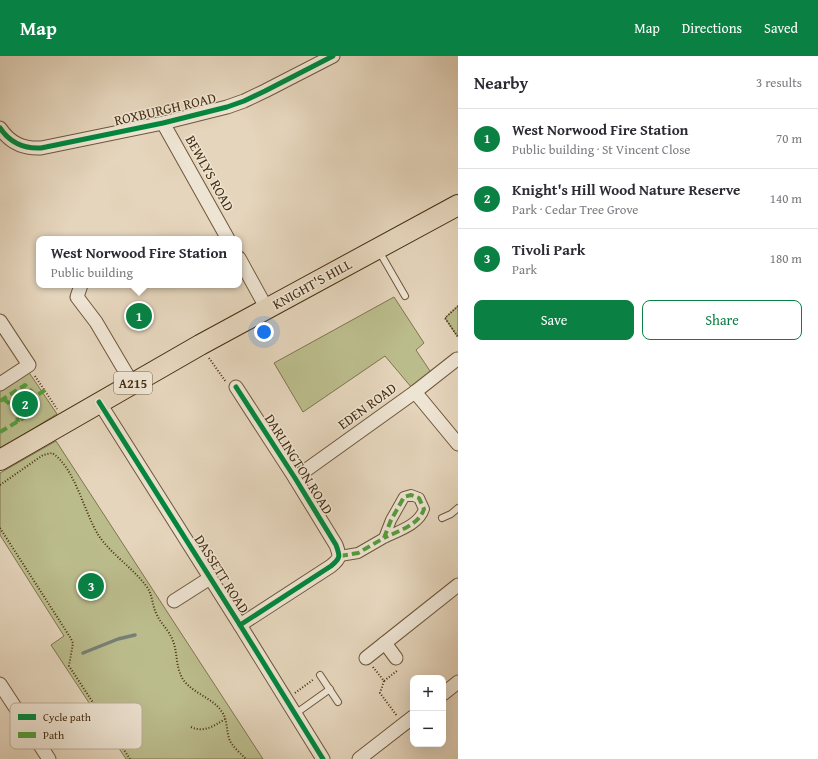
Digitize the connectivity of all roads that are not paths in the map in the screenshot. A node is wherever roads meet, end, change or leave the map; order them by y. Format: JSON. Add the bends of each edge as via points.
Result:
{"nodes":[{"id":1,"x":333,"y":56,"type":"edge"},
{"id":2,"x":163,"y":123,"type":"junction"},
{"id":3,"x":0,"y":128,"type":"edge"},
{"id":4,"x":458,"y":205,"type":"edge"},
{"id":5,"x":226,"y":236,"type":"edge"},
{"id":6,"x":378,"y":248,"type":"junction"},
{"id":7,"x":242,"y":263,"type":"edge"},
{"id":8,"x":80,"y":288,"type":"edge"},
{"id":9,"x":405,"y":296,"type":"dead end"},
{"id":10,"x":267,"y":309,"type":"junction"},
{"id":11,"x":0,"y":321,"type":"edge"},
{"id":12,"x":457,"y":359,"type":"dead end"},
{"id":13,"x":132,"y":383,"type":"junction"},
{"id":14,"x":0,"y":384,"type":"edge"},
{"id":15,"x":236,"y":387,"type":"road end"},
{"id":16,"x":415,"y":392,"type":"junction"},
{"id":17,"x":99,"y":402,"type":"junction"},
{"id":18,"x":458,"y":444,"type":"edge"},
{"id":19,"x":0,"y":460,"type":"edge"},
{"id":20,"x":295,"y":478,"type":"junction"},
{"id":21,"x":458,"y":508,"type":"edge"},
{"id":22,"x":442,"y":518,"type":"dead end"},
{"id":23,"x":384,"y":538,"type":"dead end"},
{"id":24,"x":340,"y":556,"type":"junction"},
{"id":25,"x":210,"y":578,"type":"junction"},
{"id":26,"x":458,"y":585,"type":"edge"},
{"id":27,"x":174,"y":601,"type":"dead end"},
{"id":28,"x":240,"y":624,"type":"junction"},
{"id":29,"x":385,"y":643,"type":"junction"},
{"id":30,"x":366,"y":658,"type":"road end"},
{"id":31,"x":396,"y":658,"type":"road end"},
{"id":32,"x":320,"y":675,"type":"road end"},
{"id":33,"x":458,"y":682,"type":"edge"},
{"id":34,"x":0,"y":684,"type":"edge"},
{"id":35,"x":330,"y":689,"type":"junction"},
{"id":36,"x":446,"y":692,"type":"edge"},
{"id":37,"x":338,"y":702,"type":"dead end"},
{"id":38,"x":12,"y":703,"type":"edge"},
{"id":39,"x":295,"y":714,"type":"junction"},
{"id":40,"x":408,"y":720,"type":"edge"},
{"id":41,"x":42,"y":749,"type":"edge"},
{"id":42,"x":49,"y":759,"type":"edge"},
{"id":43,"x":322,"y":759,"type":"edge"},
{"id":44,"x":359,"y":759,"type":"edge"}],
"edges":[{"from":1,"to":2,"type":"street","name":"ROXBURGH ROAD","via":[[244,101]]},
{"from":2,"to":3,"type":"street","name":"ROXBURGH ROAD","via":[[41,148],[23,147],[5,136]]},
{"from":2,"to":5,"type":"street","name":"BEWLYS ROAD"},
{"from":4,"to":6,"type":"main road","name":"KNIGHT'S HILL","number":"A215"},
{"from":6,"to":9,"type":"lane"},
{"from":6,"to":10,"type":"main road","name":"KNIGHT'S HILL","number":"A215"},
{"from":7,"to":10,"type":"street"},
{"from":8,"to":13,"type":"street","via":[[77,297],[96,322]]},
{"from":10,"to":13,"type":"main road","name":"KNIGHT'S HILL","number":"A215"},
{"from":11,"to":14,"type":"street","via":[[29,365]]},
{"from":12,"to":16,"type":"street","name":"EDEN ROAD"},
{"from":13,"to":17,"type":"main road","name":"KNIGHT'S HILL","number":"A215"},
{"from":15,"to":20,"type":"street","name":"DARLINGTON ROAD"},
{"from":16,"to":18,"type":"street"},
{"from":16,"to":20,"type":"street","name":"EDEN ROAD"},
{"from":17,"to":19,"type":"main road","name":"KNIGHT'S HILL","number":"A215"},
{"from":17,"to":25,"type":"street","name":"DASSETT ROAD"},
{"from":20,"to":24,"type":"street","name":"DARLINGTON ROAD","via":[[336,545]]},
{"from":21,"to":22,"type":"lane"},
{"from":23,"to":24,"type":"street","via":[[358,553]]},
{"from":24,"to":28,"type":"street","via":[[331,566]]},
{"from":25,"to":27,"type":"street"},
{"from":25,"to":28,"type":"street","name":"DASSETT ROAD"},
{"from":26,"to":29,"type":"street"},
{"from":28,"to":39,"type":"street","name":"DASSETT ROAD"},
{"from":29,"to":30,"type":"street"},
{"from":29,"to":31,"type":"street"},
{"from":32,"to":35,"type":"lane"},
{"from":33,"to":36,"type":"street"},
{"from":34,"to":38,"type":"street"},
{"from":35,"to":37,"type":"lane"},
{"from":35,"to":39,"type":"lane"},
{"from":39,"to":43,"type":"street","name":"DASSETT ROAD"},
{"from":40,"to":44,"type":"street"},
{"from":41,"to":42,"type":"street"}]}
